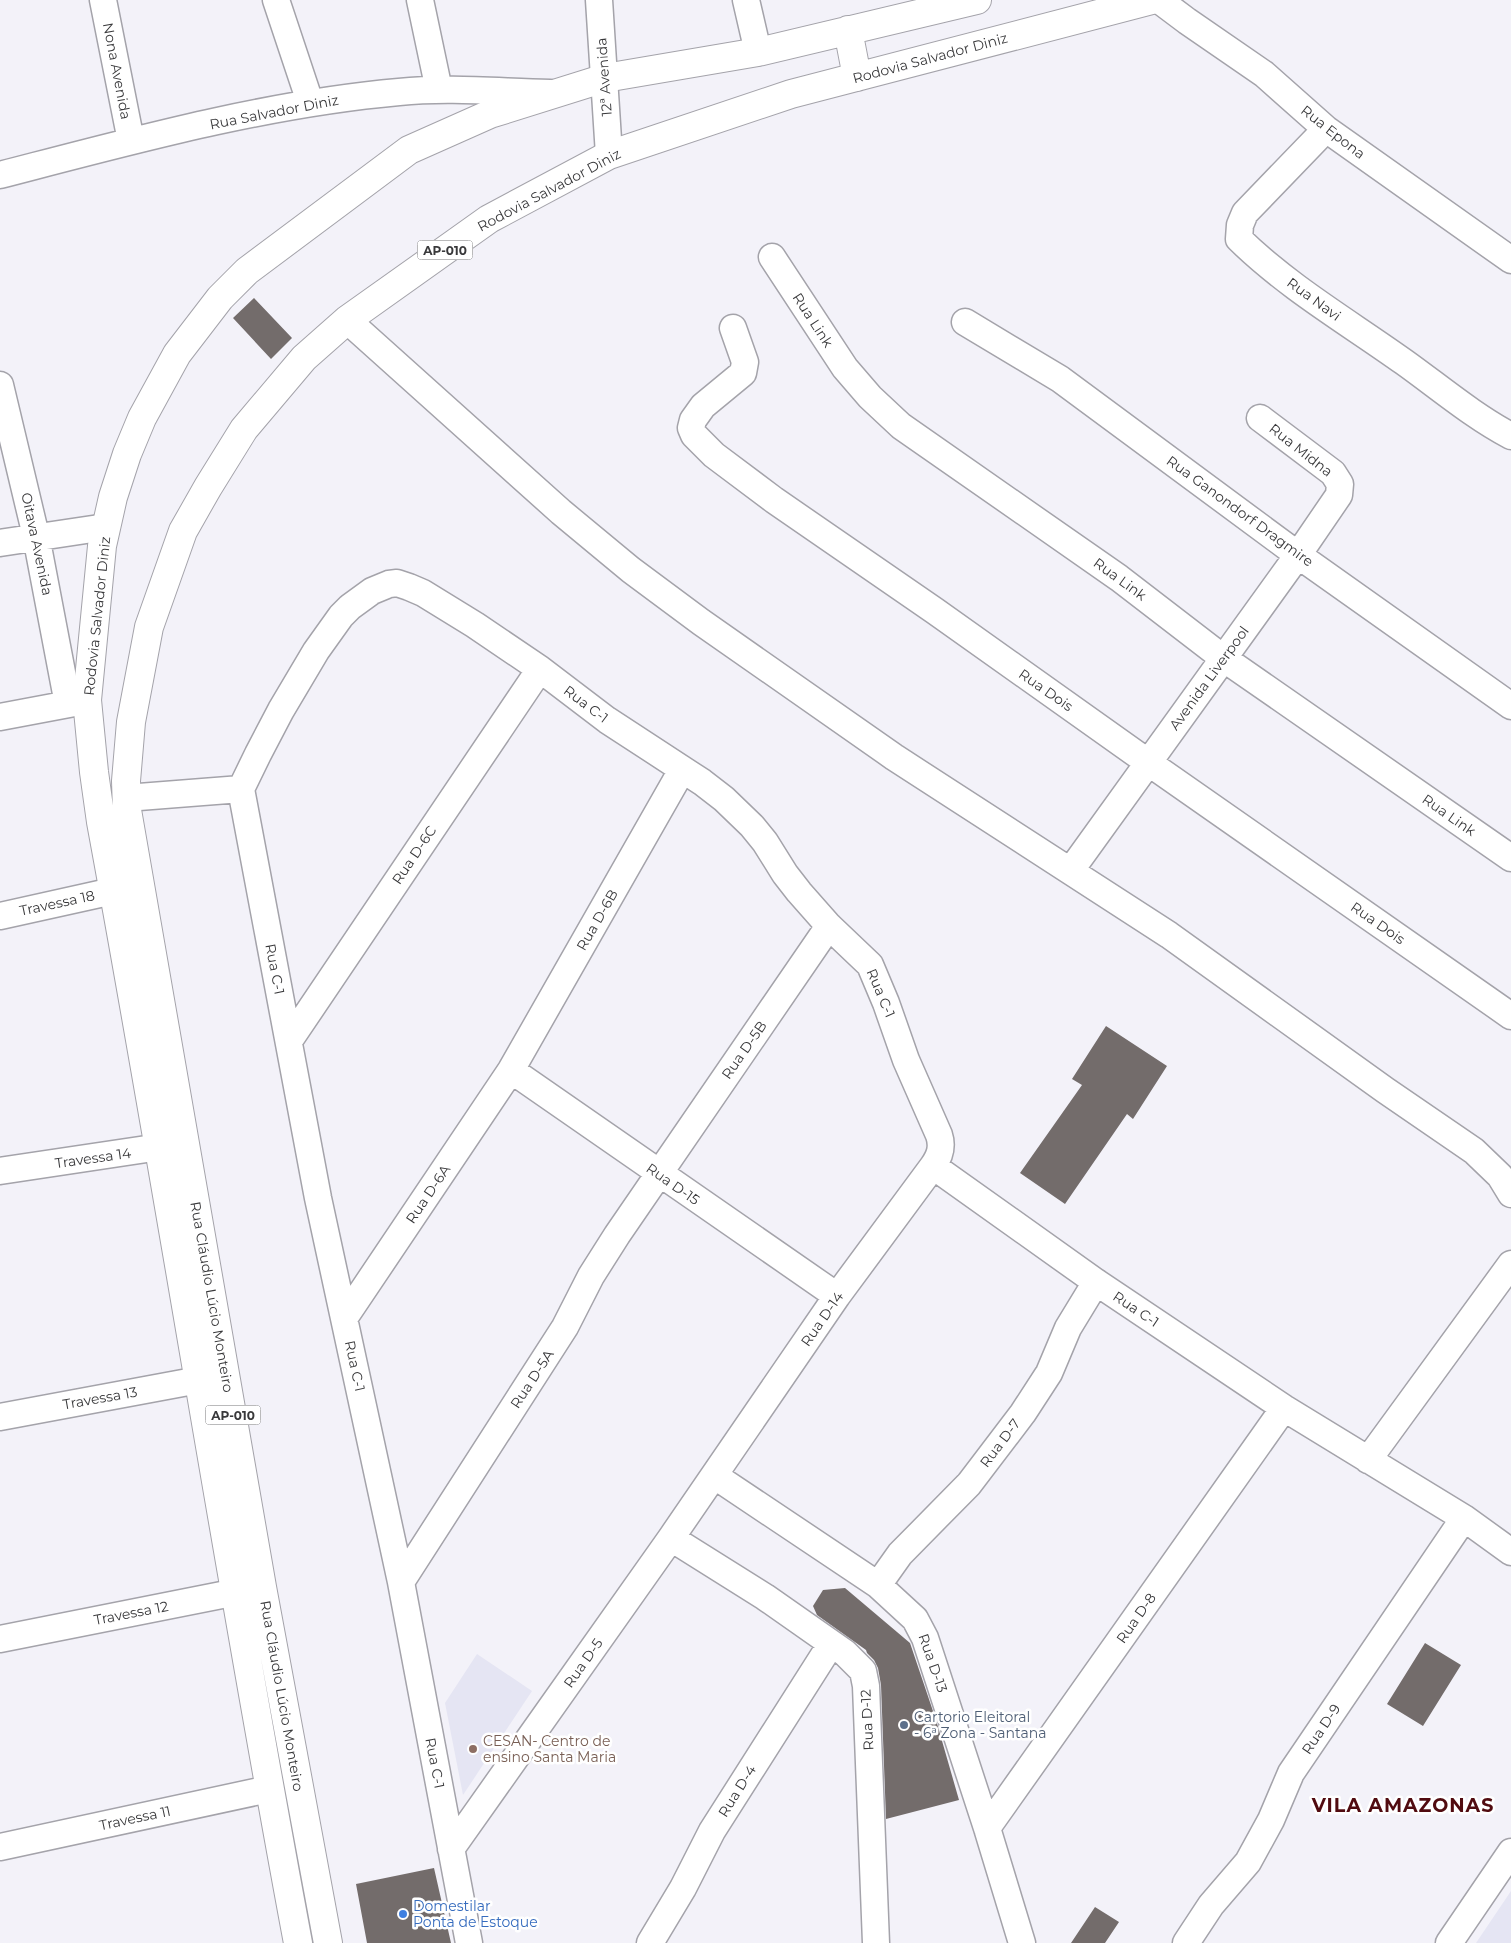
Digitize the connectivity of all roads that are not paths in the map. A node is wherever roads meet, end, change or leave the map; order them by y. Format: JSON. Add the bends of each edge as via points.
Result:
{"nodes":[{"id":1,"x":103,"y":0,"type":"edge"},
{"id":2,"x":276,"y":0,"type":"edge"},
{"id":3,"x":420,"y":0,"type":"edge"},
{"id":4,"x":599,"y":0,"type":"edge"},
{"id":5,"x":746,"y":0,"type":"edge"},
{"id":6,"x":977,"y":0,"type":"edge"},
{"id":7,"x":1152,"y":0,"type":"edge"},
{"id":8,"x":1159,"y":0,"type":"edge"},
{"id":9,"x":848,"y":30,"type":"junction"},
{"id":10,"x":758,"y":52,"type":"junction"},
{"id":11,"x":857,"y":77,"type":"junction"},
{"id":12,"x":605,"y":78,"type":"junction"},
{"id":13,"x":438,"y":90,"type":"junction"},
{"id":14,"x":554,"y":93,"type":"junction"},
{"id":15,"x":310,"y":102,"type":"junction"},
{"id":16,"x":1326,"y":129,"type":"junction"},
{"id":17,"x":131,"y":141,"type":"junction"},
{"id":18,"x":609,"y":155,"type":"junction"},
{"id":19,"x":0,"y":175,"type":"edge"},
{"id":20,"x":772,"y":257,"type":"dead end"},
{"id":21,"x":1511,"y":260,"type":"edge"},
{"id":22,"x":347,"y":320,"type":"junction"},
{"id":23,"x":965,"y":322,"type":"dead end"},
{"id":24,"x":734,"y":328,"type":"dead end"},
{"id":25,"x":0,"y":385,"type":"edge"},
{"id":26,"x":1260,"y":418,"type":"dead end"},
{"id":27,"x":1511,"y":436,"type":"edge"},
{"id":28,"x":1340,"y":484,"type":"joint"},
{"id":29,"x":106,"y":527,"type":"junction"},
{"id":30,"x":36,"y":536,"type":"junction"},
{"id":31,"x":0,"y":543,"type":"edge"},
{"id":32,"x":1298,"y":554,"type":"junction"},
{"id":33,"x":1223,"y":658,"type":"junction"},
{"id":34,"x":540,"y":669,"type":"junction"},
{"id":35,"x":78,"y":702,"type":"junction"},
{"id":36,"x":1511,"y":706,"type":"edge"},
{"id":37,"x":0,"y":717,"type":"edge"},
{"id":38,"x":1149,"y":763,"type":"junction"},
{"id":39,"x":682,"y":770,"type":"junction"},
{"id":40,"x":241,"y":789,"type":"junction"},
{"id":41,"x":126,"y":798,"type":"junction"},
{"id":42,"x":98,"y":800,"type":"junction"},
{"id":43,"x":1511,"y":858,"type":"edge"},
{"id":44,"x":1071,"y":870,"type":"junction"},
{"id":45,"x":141,"y":887,"type":"joint"},
{"id":46,"x":113,"y":891,"type":"junction"},
{"id":47,"x":0,"y":916,"type":"edge"},
{"id":48,"x":829,"y":926,"type":"junction"},
{"id":49,"x":1511,"y":1016,"type":"edge"},
{"id":50,"x":289,"y":1041,"type":"junction"},
{"id":51,"x":511,"y":1070,"type":"junction"},
{"id":52,"x":186,"y":1143,"type":"junction"},
{"id":53,"x":159,"y":1148,"type":"junction"},
{"id":54,"x":933,"y":1166,"type":"junction"},
{"id":55,"x":0,"y":1171,"type":"edge"},
{"id":56,"x":658,"y":1174,"type":"junction"},
{"id":57,"x":1511,"y":1194,"type":"edge"},
{"id":58,"x":1511,"y":1264,"type":"edge"},
{"id":59,"x":1096,"y":1282,"type":"junction"},
{"id":60,"x":837,"y":1296,"type":"junction"},
{"id":61,"x":345,"y":1317,"type":"junction"},
{"id":62,"x":199,"y":1380,"type":"junction"},
{"id":63,"x":1284,"y":1408,"type":"junction"},
{"id":64,"x":0,"y":1417,"type":"edge"},
{"id":65,"x":1368,"y":1460,"type":"junction"},
{"id":66,"x":715,"y":1476,"type":"junction"},
{"id":67,"x":1464,"y":1518,"type":"junction"},
{"id":68,"x":671,"y":1538,"type":"junction"},
{"id":69,"x":1511,"y":1552,"type":"edge"},
{"id":70,"x":401,"y":1582,"type":"junction"},
{"id":71,"x":878,"y":1585,"type":"junction"},
{"id":72,"x":262,"y":1587,"type":"junction"},
{"id":73,"x":235,"y":1592,"type":"junction"},
{"id":74,"x":0,"y":1639,"type":"edge"},
{"id":75,"x":831,"y":1644,"type":"junction"},
{"id":76,"x":269,"y":1789,"type":"junction"},
{"id":77,"x":987,"y":1828,"type":"junction"},
{"id":78,"x":0,"y":1847,"type":"edge"},
{"id":79,"x":451,"y":1849,"type":"junction"},
{"id":80,"x":1511,"y":1852,"type":"edge"},
{"id":81,"x":298,"y":1943,"type":"edge"},
{"id":82,"x":328,"y":1943,"type":"edge"},
{"id":83,"x":469,"y":1943,"type":"edge"},
{"id":84,"x":650,"y":1943,"type":"edge"},
{"id":85,"x":876,"y":1943,"type":"edge"},
{"id":86,"x":1022,"y":1943,"type":"edge"},
{"id":87,"x":1186,"y":1943,"type":"edge"},
{"id":88,"x":1449,"y":1943,"type":"edge"}],
"edges":[{"from":1,"to":17,"type":"street","name":"Nona Avenida"},
{"from":2,"to":15,"type":"street"},
{"from":3,"to":13,"type":"street"},
{"from":4,"to":12,"type":"street","name":"12ª Avenida"},
{"from":5,"to":10,"type":"street"},
{"from":6,"to":9,"type":"main road","name":"Rodovia Salvador Diniz","number":"AP-010"},
{"from":7,"to":11,"type":"main road","name":"Rodovia Salvador Diniz","number":"AP-010"},
{"from":8,"to":16,"type":"street","name":"Rua Epona","via":[[1264,74]]},
{"from":9,"to":10,"type":"main road","name":"Rodovia Salvador Diniz","number":"AP-010"},
{"from":9,"to":11,"type":"main road"},
{"from":10,"to":12,"type":"main road","name":"Rodovia Salvador Diniz","number":"AP-010"},
{"from":11,"to":18,"type":"main road","name":"Rodovia Salvador Diniz","number":"AP-010","via":[[791,94]]},
{"from":12,"to":14,"type":"main road","name":"Rodovia Salvador Diniz","number":"AP-010"},
{"from":12,"to":18,"type":"street","name":"12ª Avenida"},
{"from":13,"to":14,"type":"street","name":"Rua Salvador Diniz"},
{"from":13,"to":15,"type":"street","name":"Rua Salvador Diniz"},
{"from":14,"to":29,"type":"main road","name":"Rodovia Salvador Diniz","number":"AP-010","via":[[490,114],[409,150],[247,270],[189,336],[153,395],[127,454]]},
{"from":15,"to":17,"type":"street","name":"Rua Salvador Diniz"},
{"from":16,"to":21,"type":"street","name":"Rua Epona"},
{"from":16,"to":27,"type":"street","name":"Rua Navi","via":[[1245,213],[1239,238],[1301,291]]},
{"from":17,"to":19,"type":"street","name":"Rua Salvador Diniz"},
{"from":18,"to":22,"type":"main road","name":"Rodovia Salvador Diniz","number":"AP-010","via":[[489,219]]},
{"from":20,"to":33,"type":"street","name":"Rua Link","via":[[845,368],[901,426],[1119,578]]},
{"from":22,"to":41,"type":"main road","name":"Rodovia Salvador Diniz","number":"AP-010","via":[[304,358],[244,429],[184,531],[149,627],[131,722]]},
{"from":22,"to":44,"type":"street","via":[[561,512],[631,570],[894,757]]},
{"from":23,"to":32,"type":"street","name":"Rua Ganondorf Dragmire","via":[[1060,379]]},
{"from":24,"to":38,"type":"street","name":"Rua Dois","via":[[745,367],[739,378],[702,406],[692,420],[692,428],[701,443],[767,495]]},
{"from":25,"to":30,"type":"street","name":"Oitava Avenida"},
{"from":26,"to":28,"type":"street","name":"Rua Midna","via":[[1334,473]]},
{"from":28,"to":32,"type":"street","name":"Avenida Liverpool","via":[[1339,495]]},
{"from":29,"to":30,"type":"street"},
{"from":29,"to":35,"type":"main road","name":"Rodovia Salvador Diniz","number":"AP-010"},
{"from":30,"to":31,"type":"street"},
{"from":30,"to":35,"type":"street","name":"Oitava Avenida"},
{"from":32,"to":33,"type":"street","name":"Avenida Liverpool"},
{"from":32,"to":36,"type":"street","name":"Rua Ganondorf Dragmire"},
{"from":33,"to":38,"type":"street","name":"Avenida Liverpool"},
{"from":33,"to":43,"type":"street","name":"Rua Link"},
{"from":34,"to":39,"type":"street","name":"Rua C-1","via":[[607,720]]},
{"from":34,"to":40,"type":"street","name":"Rua C-1","via":[[423,593],[398,583],[379,587],[350,606],[330,630],[281,710]]},
{"from":34,"to":50,"type":"street","name":"Rua D-6C"},
{"from":35,"to":37,"type":"street"},
{"from":35,"to":42,"type":"main road","name":"Rodovia Salvador Diniz","number":"AP-010"},
{"from":38,"to":44,"type":"street","name":"Avenida Liverpool"},
{"from":38,"to":49,"type":"street","name":"Rua Dois"},
{"from":39,"to":48,"type":"street","name":"Rua C-1","via":[[714,791],[752,826],[788,879]]},
{"from":39,"to":51,"type":"street","name":"Rua D-6B"},
{"from":40,"to":41,"type":"street"},
{"from":40,"to":50,"type":"street","name":"Rua C-1"},
{"from":41,"to":42,"type":"main road"},
{"from":41,"to":45,"type":"main road","name":"Rodovia Salvador Diniz","number":"AP-010"},
{"from":42,"to":46,"type":"main road","name":"Rodovia Salvador Diniz","number":"AP-010"},
{"from":44,"to":57,"type":"street","via":[[1169,935],[1474,1151],[1500,1176]]},
{"from":45,"to":52,"type":"main road","name":"Rua Cláudio Lúcio Monteiro","number":"AP-010"},
{"from":46,"to":47,"type":"street","name":"Travessa 18"},
{"from":46,"to":53,"type":"main road","name":"Rua Cláudio Lúcio Monteiro","number":"AP-010"},
{"from":48,"to":54,"type":"street","name":"Rua C-1","via":[[865,959],[879,983],[906,1060],[939,1135],[940,1154]]},
{"from":48,"to":56,"type":"street","name":"Rua D-5B"},
{"from":50,"to":61,"type":"street","name":"Rua C-1","via":[[318,1198]]},
{"from":51,"to":56,"type":"street","name":"Rua D-15"},
{"from":51,"to":61,"type":"street","name":"Rua D-6A"},
{"from":52,"to":53,"type":"street","name":"Travessa 14"},
{"from":52,"to":72,"type":"main road","name":"Rua Cláudio Lúcio Monteiro","number":"AP-010"},
{"from":53,"to":55,"type":"street","name":"Travessa 14"},
{"from":53,"to":62,"type":"main road","name":"Rua Cláudio Lúcio Monteiro","number":"AP-010"},
{"from":54,"to":59,"type":"street","name":"Rua C-1"},
{"from":54,"to":60,"type":"street","name":"Rua D-14"},
{"from":56,"to":60,"type":"street","name":"Rua D-15"},
{"from":56,"to":70,"type":"street","name":"Rua D-5A"},
{"from":58,"to":65,"type":"street"},
{"from":59,"to":63,"type":"street","name":"Rua C-1"},
{"from":59,"to":71,"type":"street","name":"Rua D-7","via":[[1068,1328],[1049,1373],[1023,1413],[969,1484],[900,1554]]},
{"from":60,"to":66,"type":"street","name":"Rua D-14"},
{"from":61,"to":70,"type":"street","name":"Rua C-1"},
{"from":62,"to":64,"type":"street","name":"Travessa 13"},
{"from":62,"to":73,"type":"main road","name":"Rua Cláudio Lúcio Monteiro","number":"AP-010"},
{"from":63,"to":65,"type":"street","name":"Rua C-1"},
{"from":63,"to":77,"type":"street","name":"Rua D-8"},
{"from":65,"to":67,"type":"street","name":"Rua C-1"},
{"from":66,"to":68,"type":"street","name":"Rua D-5"},
{"from":66,"to":71,"type":"street","name":"Rua D-13"},
{"from":67,"to":69,"type":"street","name":"Rua C-1"},
{"from":67,"to":87,"type":"street","name":"Rua D-9","via":[[1291,1773],[1248,1862],[1211,1904]]},
{"from":68,"to":75,"type":"street","name":"Rua D-12","via":[[765,1597]]},
{"from":68,"to":79,"type":"street","name":"Rua D-5"},
{"from":70,"to":79,"type":"street","name":"Rua C-1"},
{"from":71,"to":77,"type":"street","name":"Rua D-13","via":[[915,1619],[925,1638]]},
{"from":72,"to":73,"type":"street","name":"Travessa 12"},
{"from":72,"to":82,"type":"main road","name":"Rua Cláudio Lúcio Monteiro","number":"AP-010"},
{"from":73,"to":74,"type":"street","name":"Travessa 12"},
{"from":73,"to":76,"type":"main road","name":"Rua Cláudio Lúcio Monteiro","number":"AP-010"},
{"from":75,"to":84,"type":"street","name":"Rua D-4","via":[[712,1831]]},
{"from":75,"to":85,"type":"street","name":"Rua D-12","via":[[859,1666],[866,1686]]},
{"from":76,"to":78,"type":"street","name":"Travessa 11"},
{"from":76,"to":81,"type":"main road","name":"Rua Cláudio Lúcio Monteiro","number":"AP-010"},
{"from":77,"to":86,"type":"street","name":"Rua D-13"},
{"from":79,"to":83,"type":"street","name":"Rua C-1"},
{"from":80,"to":88,"type":"street"}]}
